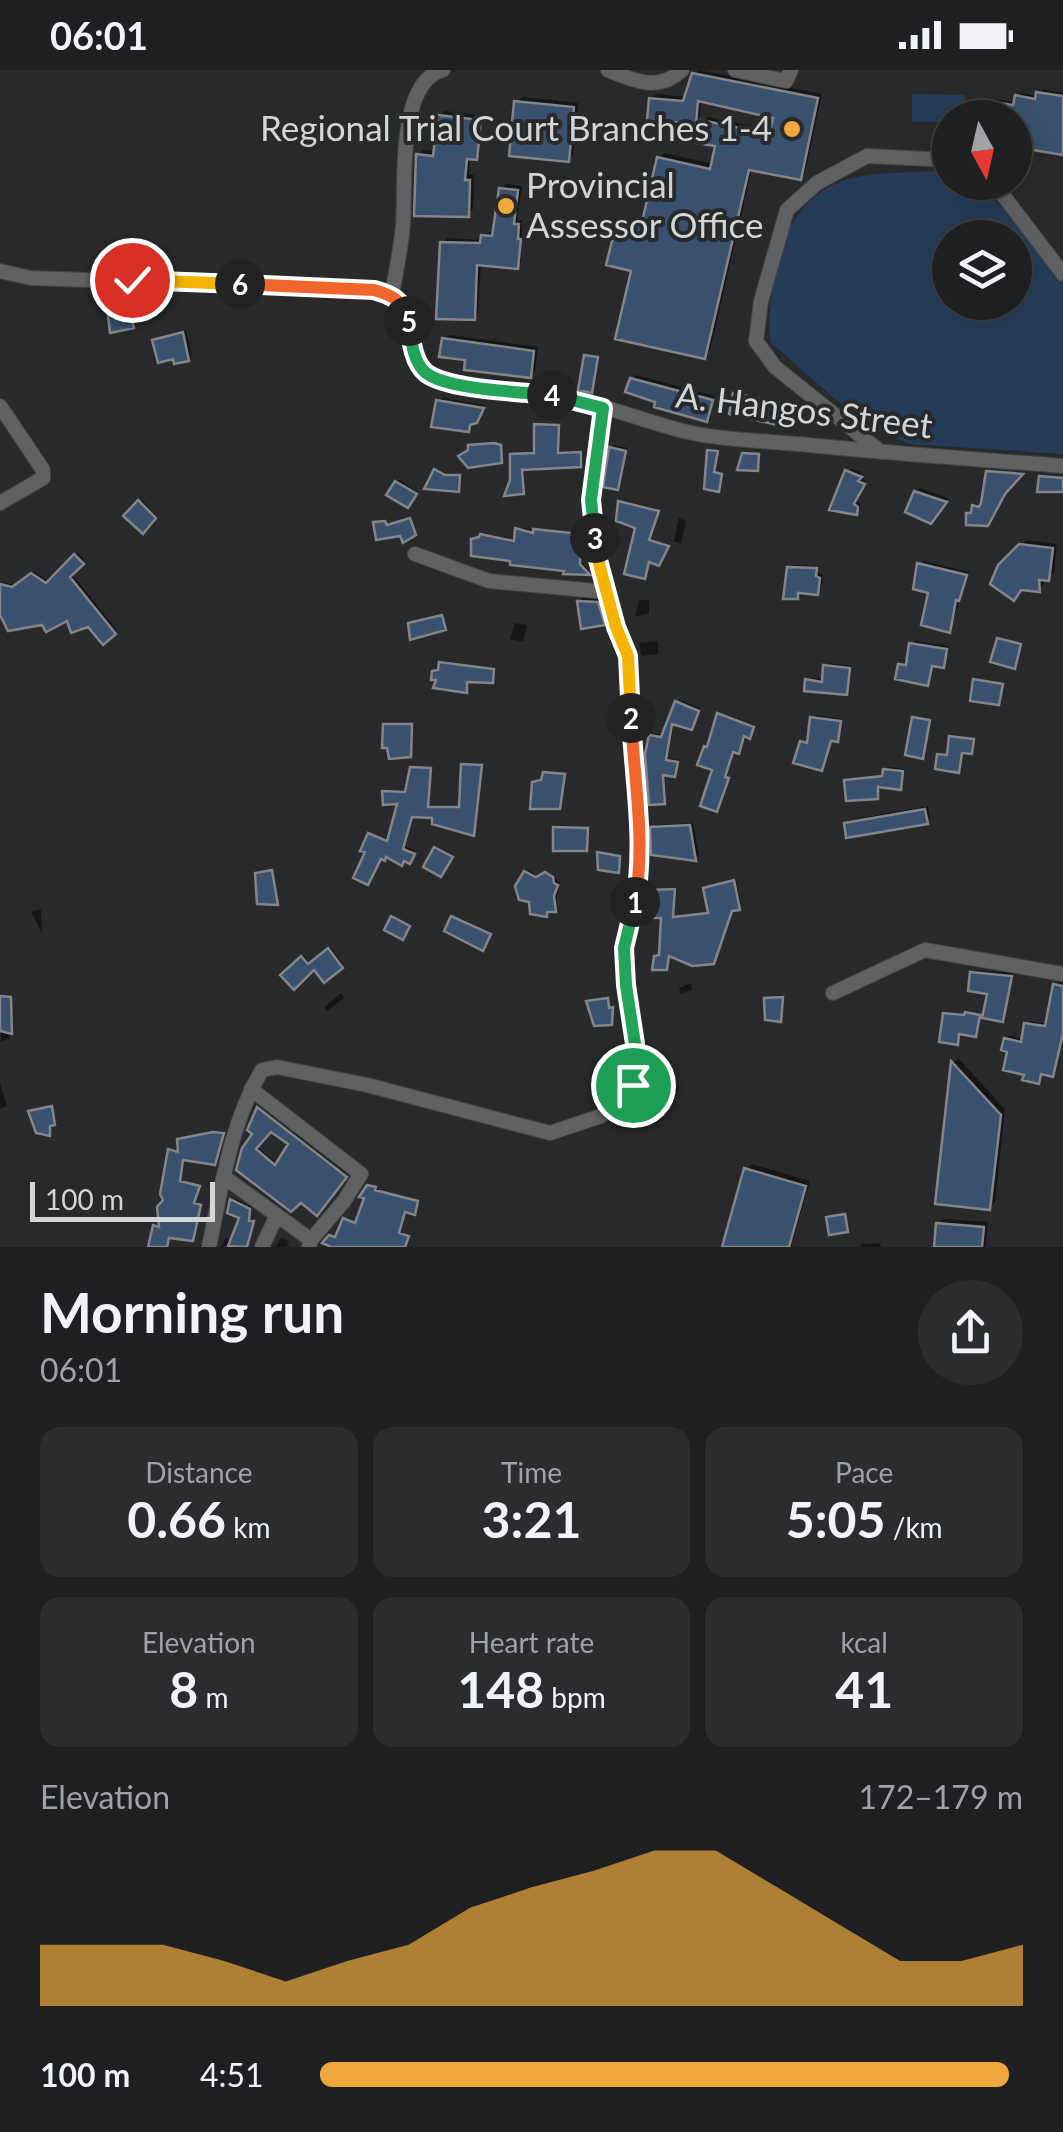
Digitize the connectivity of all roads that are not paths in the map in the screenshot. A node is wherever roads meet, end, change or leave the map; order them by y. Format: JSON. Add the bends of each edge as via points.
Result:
{"nodes":[{"id":1,"x":444,"y":70,"type":"edge"},
{"id":2,"x":682,"y":70,"type":"edge"},
{"id":3,"x":735,"y":70,"type":"edge"},
{"id":4,"x":791,"y":70,"type":"edge"},
{"id":5,"x":611,"y":71,"type":"edge"},
{"id":6,"x":932,"y":159,"type":"edge"},
{"id":7,"x":1007,"y":200,"type":"edge"},
{"id":8,"x":0,"y":271,"type":"edge"},
{"id":9,"x":1063,"y":274,"type":"edge"},
{"id":10,"x":392,"y":294,"type":"junction"},
{"id":11,"x":0,"y":406,"type":"edge"},
{"id":12,"x":603,"y":408,"type":"junction"},
{"id":13,"x":881,"y":453,"type":"junction"},
{"id":14,"x":1063,"y":466,"type":"edge"},
{"id":15,"x":0,"y":503,"type":"edge"},
{"id":16,"x":415,"y":554,"type":"dead end"},
{"id":17,"x":607,"y":592,"type":"junction"},
{"id":18,"x":1063,"y":974,"type":"edge"},
{"id":19,"x":833,"y":993,"type":"dead end"},
{"id":20,"x":251,"y":1088,"type":"junction"},
{"id":21,"x":224,"y":1177,"type":"junction"},
{"id":22,"x":277,"y":1215,"type":"junction"},
{"id":23,"x":311,"y":1244,"type":"edge"},
{"id":24,"x":209,"y":1247,"type":"edge"},
{"id":25,"x":262,"y":1247,"type":"edge"}],
"edges":[{"from":1,"to":10,"type":"street","via":[[434,72],[414,96]]},
{"from":2,"to":5,"type":"street","via":[[648,84]]},
{"from":3,"to":4,"type":"street","via":[[786,81]]},
{"from":6,"to":13,"type":"street","via":[[866,156],[817,183],[787,210],[761,300],[756,341],[776,367]]},
{"from":7,"to":9,"type":"street"},
{"from":8,"to":10,"type":"street","via":[[31,278]]},
{"from":10,"to":12,"type":"street","name":"A. Hangos Street","via":[[408,315],[415,356],[425,372]]},
{"from":11,"to":15,"type":"street","via":[[43,478]]},
{"from":12,"to":13,"type":"street","name":"A. Hangos Street","via":[[695,434]]},
{"from":12,"to":17,"type":"street","via":[[591,500]]},
{"from":13,"to":14,"type":"street","name":"A. Hangos Street"},
{"from":16,"to":17,"type":"street","via":[[489,581]]},
{"from":17,"to":20,"type":"street","via":[[628,656],[639,815],[638,881],[624,948],[633,1085],[601,1116],[550,1133],[367,1084],[276,1068],[262,1070]]},
{"from":18,"to":19,"type":"street","via":[[925,950]]},
{"from":20,"to":21,"type":"street"},
{"from":20,"to":23,"type":"street","via":[[362,1174]]},
{"from":21,"to":22,"type":"street"},
{"from":21,"to":24,"type":"street"},
{"from":22,"to":23,"type":"street"},
{"from":22,"to":25,"type":"street"}]}
